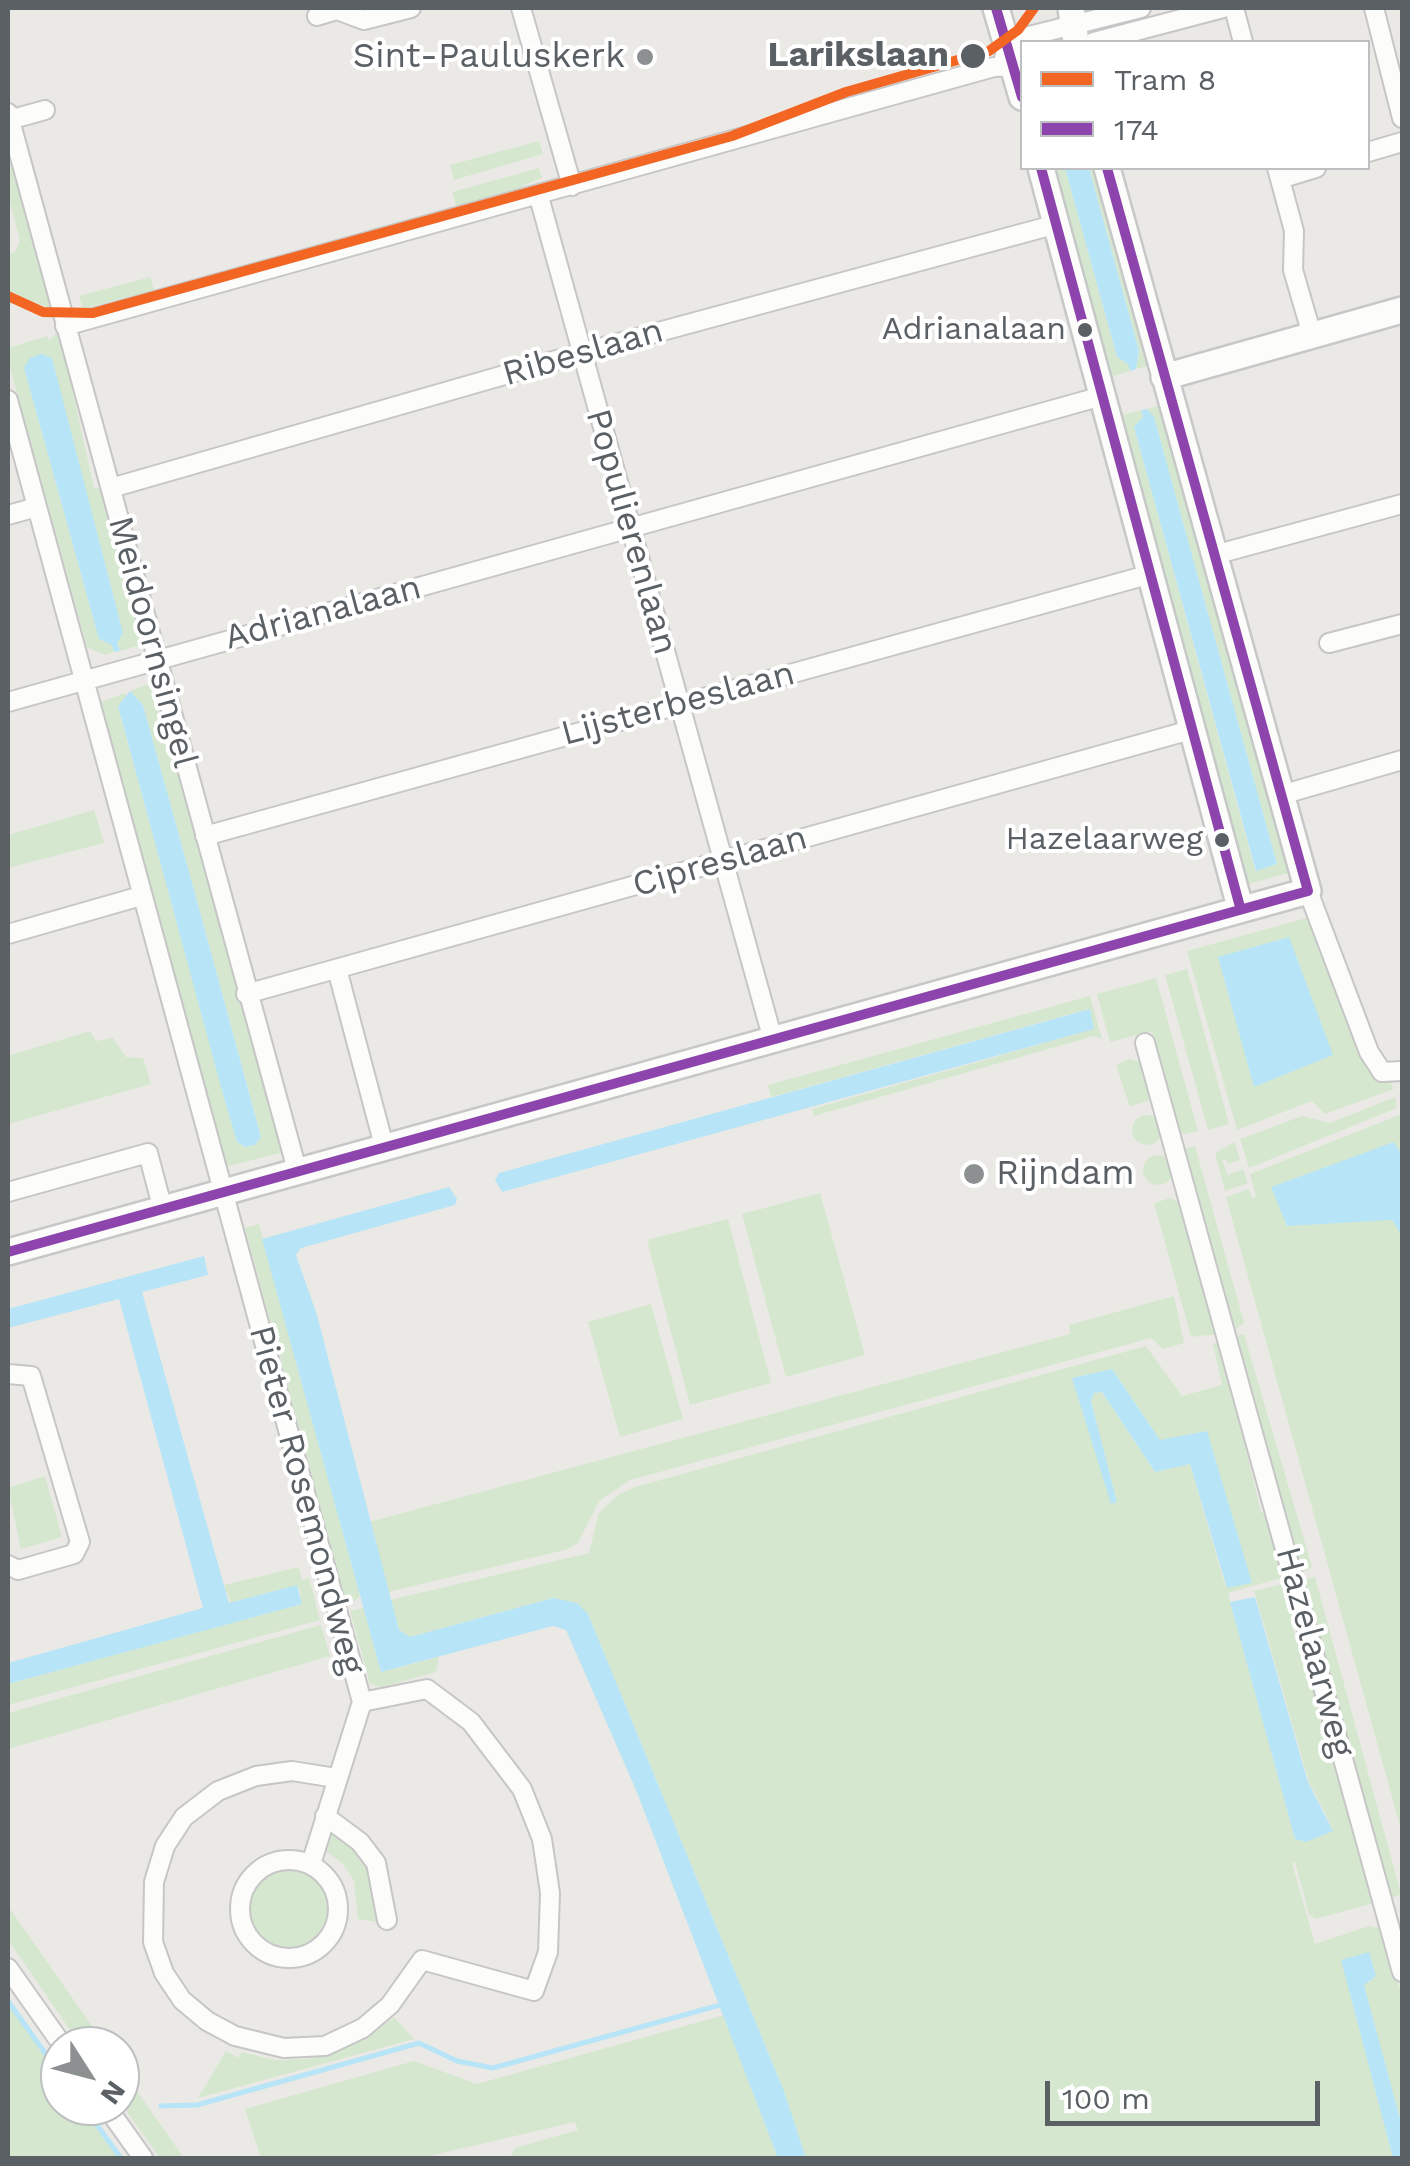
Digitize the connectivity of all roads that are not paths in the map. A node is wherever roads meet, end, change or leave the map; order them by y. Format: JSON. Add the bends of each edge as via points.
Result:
{"nodes":[{"id":1,"x":411,"y":8,"type":"edge"},
{"id":2,"x":521,"y":8,"type":"edge"},
{"id":3,"x":996,"y":8,"type":"edge"},
{"id":4,"x":1141,"y":8,"type":"edge"},
{"id":5,"x":1223,"y":8,"type":"edge"},
{"id":6,"x":1234,"y":8,"type":"edge"},
{"id":7,"x":1374,"y":8,"type":"edge"},
{"id":8,"x":324,"y":11,"type":"edge"},
{"id":9,"x":1073,"y":25,"type":"edge"},
{"id":10,"x":1022,"y":40,"type":"edge"},
{"id":11,"x":1102,"y":40,"type":"edge"},
{"id":12,"x":1242,"y":40,"type":"edge"},
{"id":13,"x":1011,"y":63,"type":"edge"},
{"id":14,"x":1020,"y":91,"type":"edge"},
{"id":15,"x":45,"y":110,"type":"dead end"},
{"id":16,"x":8,"y":116,"type":"edge"},
{"id":17,"x":1402,"y":118,"type":"edge"},
{"id":18,"x":1402,"y":142,"type":"edge"},
{"id":19,"x":1370,"y":151,"type":"edge"},
{"id":20,"x":1043,"y":170,"type":"edge"},
{"id":21,"x":1108,"y":170,"type":"edge"},
{"id":22,"x":1278,"y":173,"type":"edge"},
{"id":23,"x":572,"y":186,"type":"junction"},
{"id":24,"x":540,"y":197,"type":"junction"},
{"id":25,"x":1057,"y":224,"type":"junction"},
{"id":26,"x":1402,"y":310,"type":"edge"},
{"id":27,"x":65,"y":326,"type":"junction"},
{"id":28,"x":1312,"y":335,"type":"junction"},
{"id":29,"x":581,"y":353,"type":"junction"},
{"id":30,"x":1164,"y":377,"type":"junction"},
{"id":31,"x":1102,"y":396,"type":"junction"},
{"id":32,"x":8,"y":400,"type":"edge"},
{"id":33,"x":111,"y":488,"type":"junction"},
{"id":34,"x":1402,"y":504,"type":"edge"},
{"id":35,"x":37,"y":507,"type":"junction"},
{"id":36,"x":8,"y":514,"type":"edge"},
{"id":37,"x":629,"y":529,"type":"junction"},
{"id":38,"x":1214,"y":555,"type":"junction"},
{"id":39,"x":1151,"y":574,"type":"junction"},
{"id":40,"x":1402,"y":624,"type":"edge"},
{"id":41,"x":1330,"y":643,"type":"dead end"},
{"id":42,"x":157,"y":660,"type":"junction"},
{"id":43,"x":84,"y":680,"type":"junction"},
{"id":44,"x":8,"y":702,"type":"edge"},
{"id":45,"x":679,"y":704,"type":"junction"},
{"id":46,"x":1194,"y":730,"type":"junction"},
{"id":47,"x":1402,"y":760,"type":"edge"},
{"id":48,"x":1281,"y":795,"type":"junction"},
{"id":49,"x":205,"y":836,"type":"junction"},
{"id":50,"x":723,"y":861,"type":"junction"},
{"id":51,"x":1308,"y":891,"type":"junction"},
{"id":52,"x":141,"y":896,"type":"junction"},
{"id":53,"x":1240,"y":907,"type":"junction"},
{"id":54,"x":8,"y":934,"type":"edge"},
{"id":55,"x":337,"y":969,"type":"junction"},
{"id":56,"x":246,"y":994,"type":"junction"},
{"id":57,"x":774,"y":1040,"type":"junction"},
{"id":58,"x":1145,"y":1043,"type":"dead end"},
{"id":59,"x":1402,"y":1071,"type":"edge"},
{"id":60,"x":384,"y":1146,"type":"junction"},
{"id":61,"x":297,"y":1170,"type":"junction"},
{"id":62,"x":224,"y":1191,"type":"junction"},
{"id":63,"x":8,"y":1192,"type":"edge"},
{"id":64,"x":163,"y":1210,"type":"junction"},
{"id":65,"x":8,"y":1252,"type":"edge"},
{"id":66,"x":8,"y":1374,"type":"edge"},
{"id":67,"x":8,"y":1565,"type":"edge"},
{"id":68,"x":362,"y":1702,"type":"junction"},
{"id":69,"x":336,"y":1778,"type":"junction"},
{"id":70,"x":325,"y":1816,"type":"junction"},
{"id":71,"x":311,"y":1864,"type":"junction"},
{"id":72,"x":388,"y":1920,"type":"dead end"},
{"id":73,"x":8,"y":1968,"type":"edge"},
{"id":74,"x":1402,"y":1972,"type":"edge"},
{"id":75,"x":48,"y":2026,"type":"edge"},
{"id":76,"x":121,"y":2126,"type":"edge"},
{"id":77,"x":144,"y":2158,"type":"edge"}],
"edges":[{"from":1,"to":8,"type":"street","via":[[364,20]]},
{"from":2,"to":23,"type":"street"},
{"from":3,"to":13,"type":"street"},
{"from":4,"to":9,"type":"street"},
{"from":5,"to":11,"type":"street"},
{"from":6,"to":12,"type":"street"},
{"from":7,"to":17,"type":"street"},
{"from":9,"to":10,"type":"street"},
{"from":13,"to":14,"type":"street"},
{"from":13,"to":23,"type":"street"},
{"from":15,"to":16,"type":"street"},
{"from":16,"to":27,"type":"street","name":"Meidoornsingel"},
{"from":18,"to":19,"type":"street"},
{"from":20,"to":25,"type":"street"},
{"from":21,"to":30,"type":"street"},
{"from":22,"to":28,"type":"street","via":[[1294,231],[1293,270]]},
{"from":23,"to":24,"type":"street"},
{"from":24,"to":27,"type":"street"},
{"from":24,"to":29,"type":"street","name":"Populierenlaan"},
{"from":25,"to":29,"type":"street","name":"Ribeslaan"},
{"from":25,"to":31,"type":"street"},
{"from":26,"to":28,"type":"street"},
{"from":27,"to":33,"type":"street","name":"Meidoornsingel"},
{"from":28,"to":30,"type":"street"},
{"from":29,"to":33,"type":"street","name":"Ribeslaan"},
{"from":29,"to":37,"type":"street","name":"Populierenlaan"},
{"from":30,"to":38,"type":"street"},
{"from":31,"to":37,"type":"street","name":"Adrianalaan"},
{"from":31,"to":39,"type":"street"},
{"from":32,"to":35,"type":"street"},
{"from":33,"to":42,"type":"street","name":"Meidoornsingel"},
{"from":34,"to":38,"type":"street"},
{"from":35,"to":36,"type":"street"},
{"from":35,"to":43,"type":"street"},
{"from":37,"to":42,"type":"street","name":"Adrianalaan"},
{"from":37,"to":45,"type":"street","name":"Populierenlaan"},
{"from":38,"to":48,"type":"street"},
{"from":39,"to":45,"type":"street","name":"Lijsterbeslaan"},
{"from":39,"to":46,"type":"street"},
{"from":40,"to":41,"type":"street"},
{"from":42,"to":43,"type":"street","name":"Adrianalaan"},
{"from":42,"to":49,"type":"street","name":"Meidoornsingel"},
{"from":43,"to":44,"type":"street","name":"Adrianalaan"},
{"from":43,"to":52,"type":"street"},
{"from":45,"to":49,"type":"street","name":"Lijsterbeslaan"},
{"from":45,"to":50,"type":"street","name":"Populierenlaan"},
{"from":46,"to":50,"type":"street","name":"Cipreslaan"},
{"from":46,"to":53,"type":"street"},
{"from":47,"to":48,"type":"street"},
{"from":48,"to":51,"type":"street"},
{"from":49,"to":56,"type":"street","name":"Meidoornsingel"},
{"from":50,"to":55,"type":"street","name":"Cipreslaan"},
{"from":50,"to":57,"type":"street","name":"Populierenlaan"},
{"from":51,"to":53,"type":"street"},
{"from":51,"to":59,"type":"street","via":[[1368,1052],[1382,1072]]},
{"from":52,"to":54,"type":"street"},
{"from":52,"to":62,"type":"street"},
{"from":53,"to":57,"type":"street"},
{"from":55,"to":56,"type":"street","name":"Cipreslaan"},
{"from":55,"to":60,"type":"street"},
{"from":56,"to":61,"type":"street","name":"Meidoornsingel"},
{"from":57,"to":60,"type":"street"},
{"from":58,"to":74,"type":"street","name":"Hazelaarweg"},
{"from":60,"to":61,"type":"street"},
{"from":61,"to":62,"type":"street"},
{"from":62,"to":64,"type":"street"},
{"from":62,"to":68,"type":"street","name":"Pieter Rosemondweg"},
{"from":63,"to":64,"type":"street","via":[[148,1153]]},
{"from":64,"to":65,"type":"street"},
{"from":66,"to":67,"type":"street","via":[[31,1376],[80,1542],[74,1554],[18,1570]]},
{"from":68,"to":69,"type":"street","name":"Pieter Rosemondweg"},
{"from":68,"to":69,"type":"street","via":[[427,1689],[471,1722],[522,1789],[542,1839],[550,1893],[548,1952],[534,1991],[422,1960],[390,2005],[362,2028],[325,2046],[284,2048],[235,2036],[182,2000],[153,1942],[154,1882],[165,1846],[184,1817],[218,1791],[256,1776],[292,1771]]},
{"from":69,"to":70,"type":"street","name":"Pieter Rosemondweg"},
{"from":70,"to":71,"type":"street","name":"Pieter Rosemondweg"},
{"from":70,"to":72,"type":"street","via":[[360,1842],[376,1864]]},
{"from":71,"to":71,"type":"street","via":[[275,1861],[247,1882],[240,1900],[243,1926],[271,1955],[317,1950],[336,1924],[332,1883]]},
{"from":73,"to":75,"type":"street"},
{"from":76,"to":77,"type":"street"}]}
